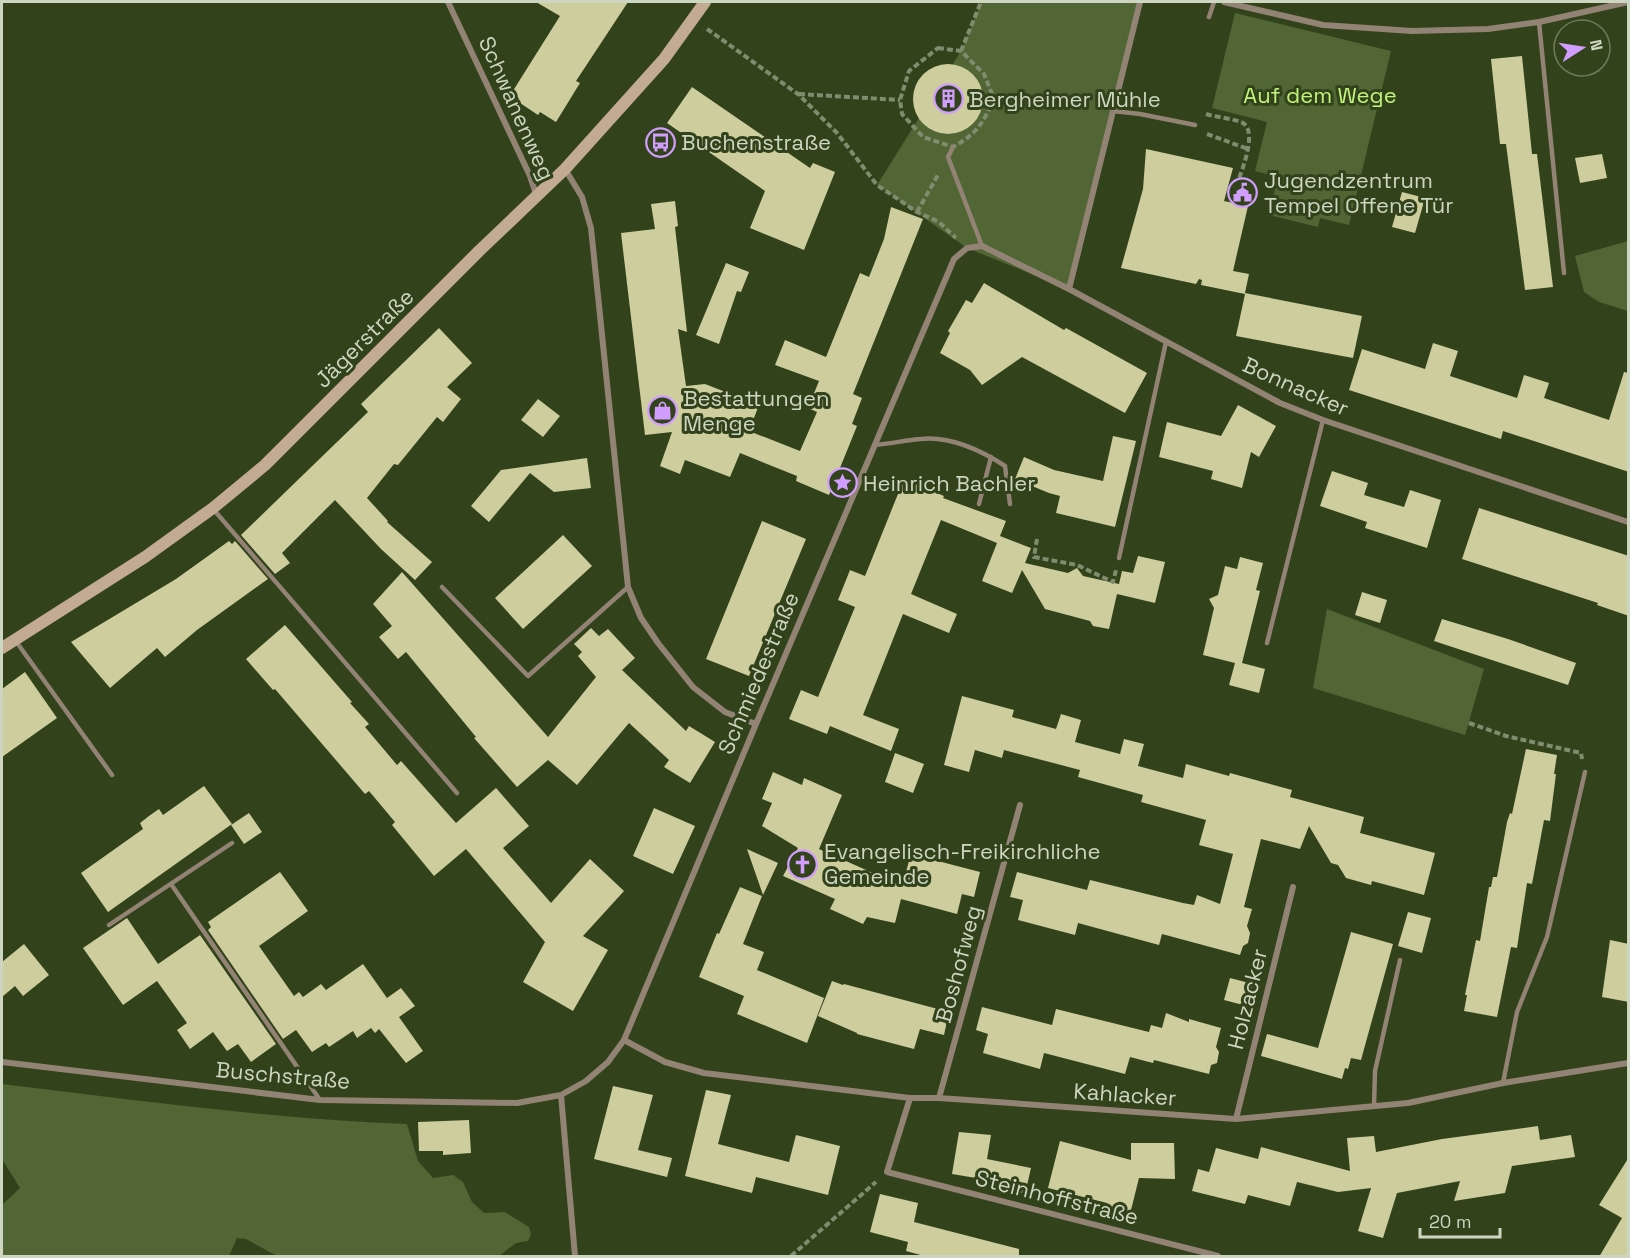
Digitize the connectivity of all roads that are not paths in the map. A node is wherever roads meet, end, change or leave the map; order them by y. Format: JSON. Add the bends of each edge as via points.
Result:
{"nodes":[{"id":1,"x":448,"y":2,"type":"edge"},
{"id":2,"x":705,"y":2,"type":"edge"},
{"id":3,"x":1140,"y":2,"type":"edge"},
{"id":4,"x":1214,"y":2,"type":"edge"},
{"id":5,"x":1224,"y":2,"type":"edge"},
{"id":6,"x":1628,"y":2,"type":"edge"},
{"id":7,"x":1209,"y":17,"type":"dead end"},
{"id":8,"x":1539,"y":22,"type":"junction"},
{"id":9,"x":1113,"y":111,"type":"junction"},
{"id":10,"x":1195,"y":125,"type":"road end"},
{"id":11,"x":953,"y":147,"type":"road end"},
{"id":12,"x":566,"y":169,"type":"junction"},
{"id":13,"x":537,"y":197,"type":"junction"},
{"id":14,"x":982,"y":246,"type":"junction"},
{"id":15,"x":1564,"y":273,"type":"dead end"},
{"id":16,"x":1070,"y":289,"type":"junction"},
{"id":17,"x":1166,"y":342,"type":"junction"},
{"id":18,"x":1323,"y":420,"type":"junction"},
{"id":19,"x":874,"y":445,"type":"junction"},
{"id":20,"x":991,"y":457,"type":"junction"},
{"id":21,"x":979,"y":504,"type":"dead end"},
{"id":22,"x":1010,"y":504,"type":"dead end"},
{"id":23,"x":213,"y":508,"type":"junction"},
{"id":24,"x":1629,"y":522,"type":"edge"},
{"id":25,"x":1119,"y":558,"type":"road end"},
{"id":26,"x":628,"y":586,"type":"junction"},
{"id":27,"x":442,"y":587,"type":"dead end"},
{"id":28,"x":15,"y":640,"type":"junction"},
{"id":29,"x":1267,"y":643,"type":"dead end"},
{"id":30,"x":2,"y":648,"type":"edge"},
{"id":31,"x":756,"y":724,"type":"junction"},
{"id":32,"x":1585,"y":772,"type":"road end"},
{"id":33,"x":112,"y":775,"type":"dead end"},
{"id":34,"x":457,"y":793,"type":"dead end"},
{"id":35,"x":1020,"y":805,"type":"dead end"},
{"id":36,"x":232,"y":843,"type":"dead end"},
{"id":37,"x":171,"y":884,"type":"junction"},
{"id":38,"x":1293,"y":887,"type":"dead end"},
{"id":39,"x":109,"y":925,"type":"dead end"},
{"id":40,"x":1400,"y":960,"type":"dead end"},
{"id":41,"x":624,"y":1040,"type":"junction"},
{"id":42,"x":2,"y":1062,"type":"edge"},
{"id":43,"x":1629,"y":1063,"type":"edge"},
{"id":44,"x":1503,"y":1083,"type":"junction"},
{"id":45,"x":561,"y":1095,"type":"junction"},
{"id":46,"x":910,"y":1098,"type":"junction"},
{"id":47,"x":939,"y":1098,"type":"junction"},
{"id":48,"x":320,"y":1100,"type":"junction"},
{"id":49,"x":1374,"y":1106,"type":"junction"},
{"id":50,"x":1236,"y":1119,"type":"junction"},
{"id":51,"x":575,"y":1257,"type":"edge"},
{"id":52,"x":1218,"y":1257,"type":"edge"}],
"edges":[{"from":1,"to":13,"type":"street","name":"Schwanenweg"},
{"from":2,"to":12,"type":"street","name":"Jägerstraße","via":[[664,59]]},
{"from":3,"to":9,"type":"street"},
{"from":4,"to":7,"type":"lane"},
{"from":5,"to":8,"type":"street","via":[[1323,25],[1412,31],[1488,29]]},
{"from":6,"to":8,"type":"street"},
{"from":8,"to":15,"type":"lane"},
{"from":9,"to":10,"type":"lane"},
{"from":9,"to":16,"type":"street"},
{"from":11,"to":14,"type":"lane","via":[[948,156]]},
{"from":12,"to":13,"type":"street","name":"Jägerstraße"},
{"from":12,"to":26,"type":"street","via":[[582,197],[591,228]]},
{"from":13,"to":23,"type":"street","name":"Jägerstraße","via":[[265,465]]},
{"from":14,"to":16,"type":"street","name":"Bonnacker"},
{"from":14,"to":19,"type":"street","name":"Schmiedestraße","via":[[967,248],[954,259]]},
{"from":16,"to":17,"type":"street","name":"Bonnacker"},
{"from":17,"to":18,"type":"street","name":"Bonnacker","via":[[1280,403]]},
{"from":17,"to":25,"type":"lane"},
{"from":18,"to":24,"type":"street","name":"Bonnacker"},
{"from":18,"to":29,"type":"lane"},
{"from":19,"to":20,"type":"lane","via":[[944,440]]},
{"from":19,"to":31,"type":"street","name":"Schmiedestraße"},
{"from":20,"to":21,"type":"lane"},
{"from":20,"to":22,"type":"lane","via":[[1005,466]]},
{"from":23,"to":28,"type":"street","name":"Jägerstraße","via":[[145,557]]},
{"from":23,"to":34,"type":"lane"},
{"from":26,"to":27,"type":"lane","via":[[528,676]]},
{"from":26,"to":31,"type":"street","via":[[641,618],[693,687],[725,712]]},
{"from":28,"to":30,"type":"street","name":"Jägerstraße"},
{"from":28,"to":33,"type":"lane"},
{"from":31,"to":41,"type":"street","name":"Schmiedestraße"},
{"from":32,"to":44,"type":"lane","via":[[1547,937],[1517,1012]]},
{"from":35,"to":47,"type":"street","name":"Boshofweg"},
{"from":36,"to":37,"type":"lane"},
{"from":37,"to":39,"type":"lane"},
{"from":37,"to":48,"type":"lane"},
{"from":38,"to":50,"type":"street","name":"Holzacker"},
{"from":40,"to":49,"type":"lane","via":[[1375,1071]]},
{"from":41,"to":45,"type":"street","name":"Schmiedestraße","via":[[608,1062]]},
{"from":41,"to":46,"type":"street","name":"Kahlacker","via":[[665,1062],[704,1073]]},
{"from":42,"to":48,"type":"street","name":"Buschstraße"},
{"from":43,"to":44,"type":"street","name":"Kahlacker"},
{"from":44,"to":49,"type":"street","name":"Kahlacker","via":[[1408,1103]]},
{"from":45,"to":48,"type":"street","name":"Buschstraße","via":[[518,1103]]},
{"from":45,"to":51,"type":"street"},
{"from":46,"to":47,"type":"street","name":"Kahlacker"},
{"from":46,"to":52,"type":"street","name":"Steinhoffstraße","via":[[887,1172]]},
{"from":47,"to":50,"type":"street","name":"Kahlacker"},
{"from":49,"to":50,"type":"street","name":"Kahlacker"}]}
